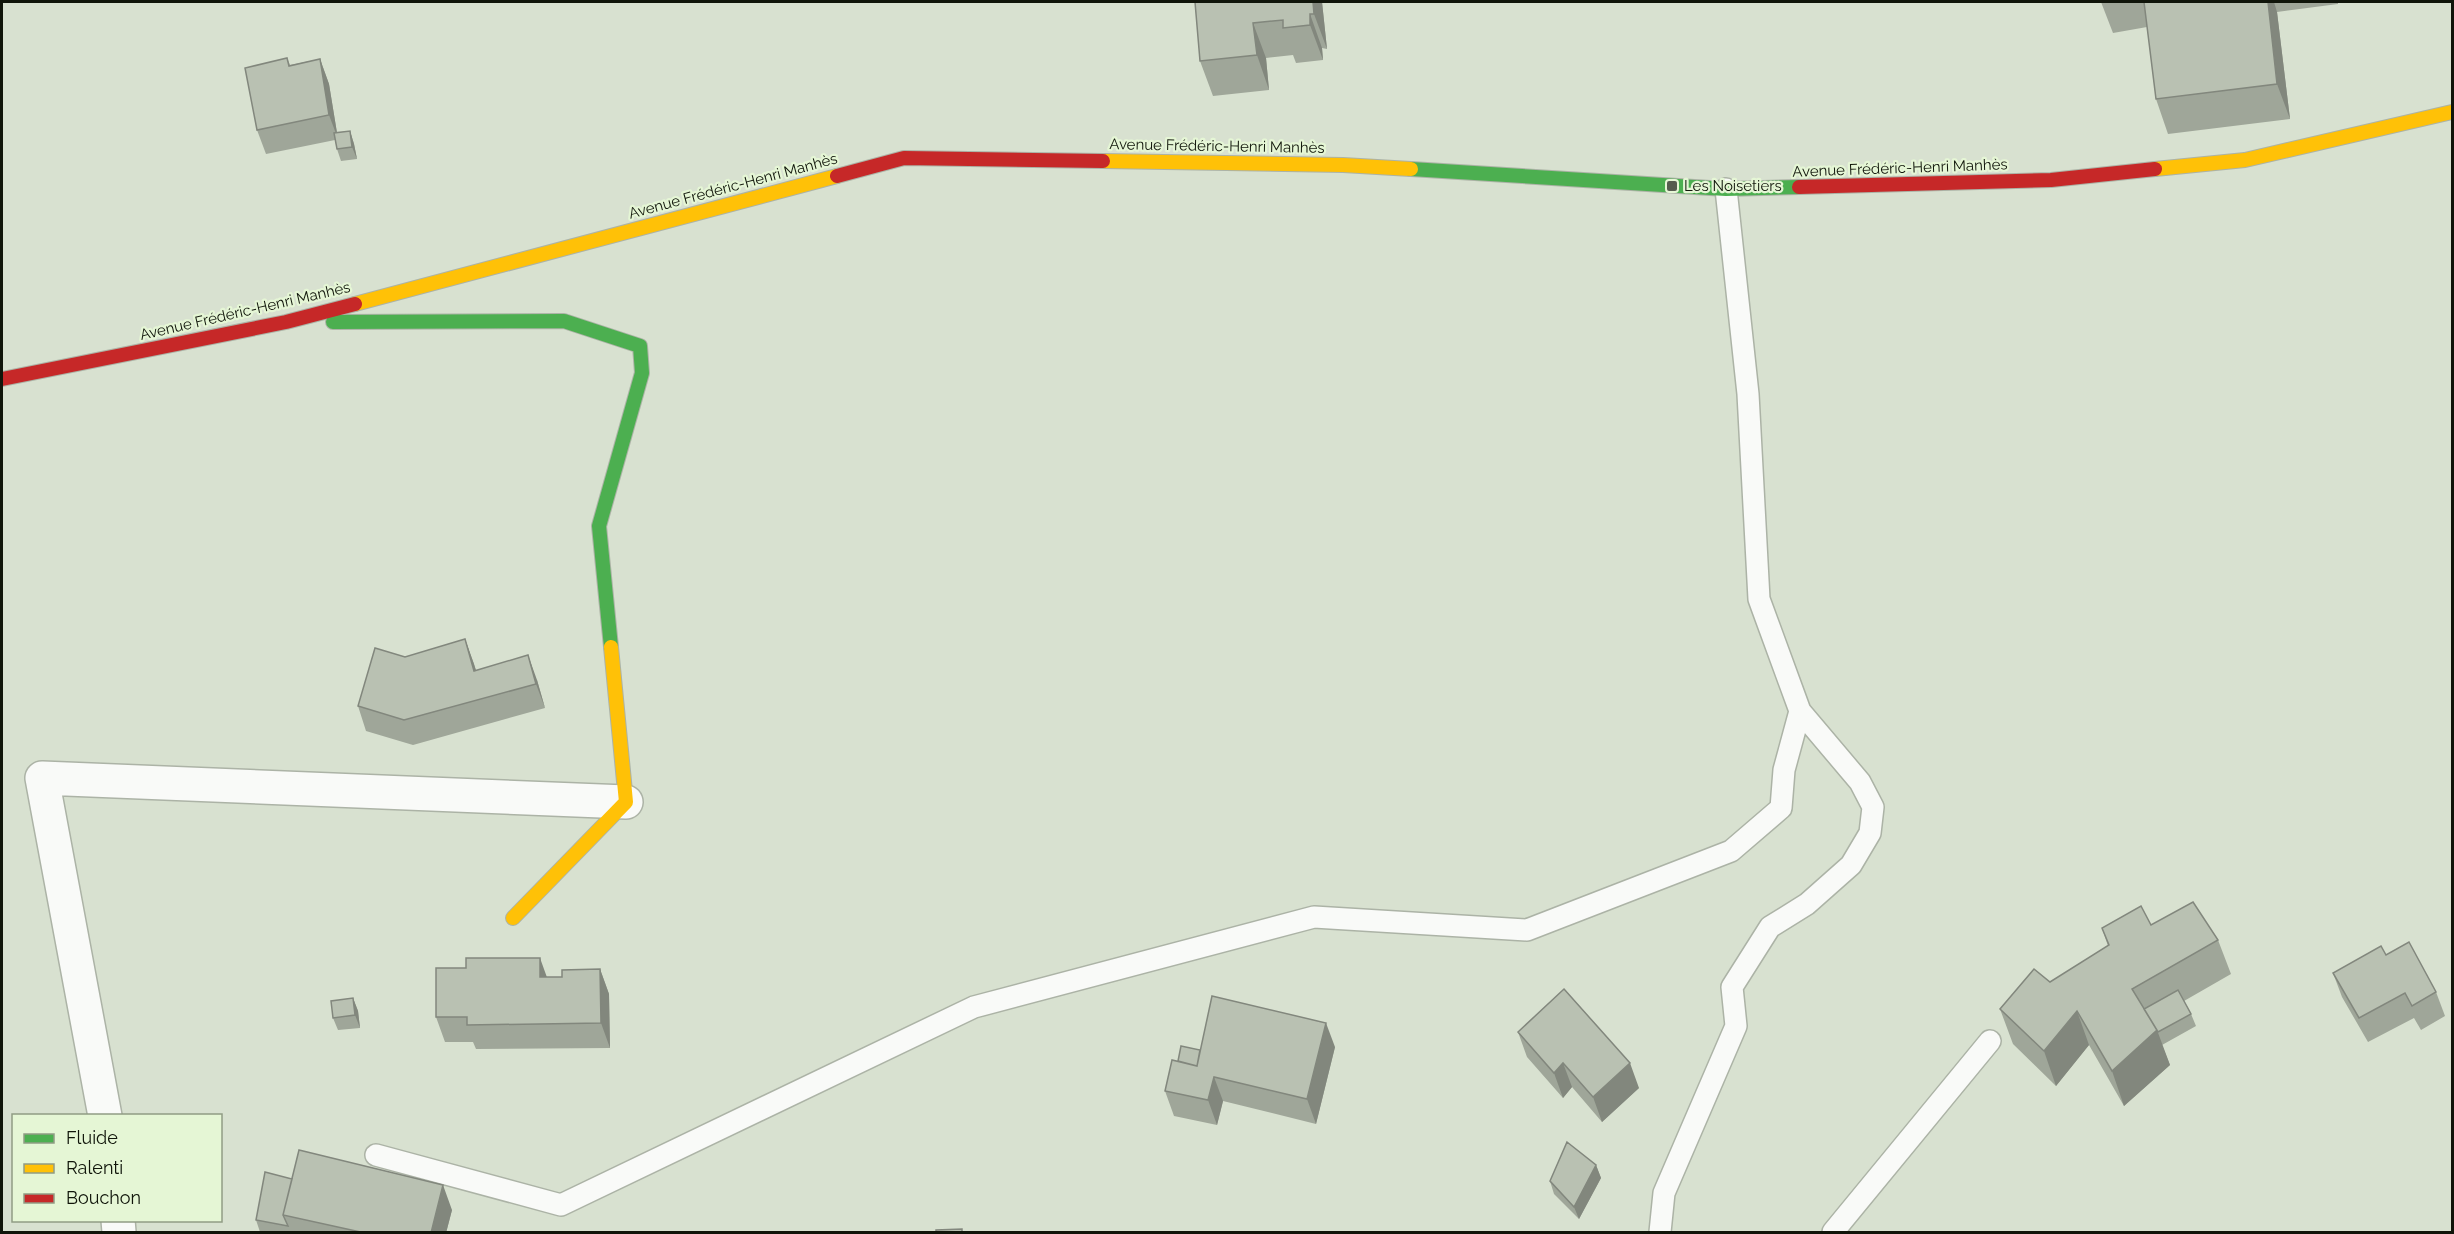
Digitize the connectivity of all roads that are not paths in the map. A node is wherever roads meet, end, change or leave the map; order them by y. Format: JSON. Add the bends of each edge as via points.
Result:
{"nodes":[{"id":1,"x":2452,"y":112,"type":"edge"},
{"id":2,"x":1726,"y":189,"type":"junction"},
{"id":3,"x":286,"y":322,"type":"junction"},
{"id":4,"x":2,"y":379,"type":"edge"},
{"id":5,"x":1800,"y":711,"type":"junction"},
{"id":6,"x":626,"y":802,"type":"junction"},
{"id":7,"x":513,"y":918,"type":"dead end"},
{"id":8,"x":1990,"y":1041,"type":"dead end"},
{"id":9,"x":105,"y":1114,"type":"edge"},
{"id":10,"x":376,"y":1155,"type":"dead end"},
{"id":11,"x":1660,"y":1233,"type":"edge"},
{"id":12,"x":1833,"y":1233,"type":"edge"}],
"edges":[{"from":1,"to":2,"type":"street","name":"Avenue Frédéric-Henri Manhès","via":[[2246,160],[2051,180]]},
{"from":2,"to":3,"type":"street","name":"Avenue Frédéric-Henri Manhès","via":[[1343,165],[904,158]]},
{"from":2,"to":5,"type":"lane","via":[[1748,394],[1760,599]]},
{"from":3,"to":4,"type":"street","name":"Avenue Frédéric-Henri Manhès"},
{"from":3,"to":6,"type":"street","via":[[564,321],[640,346],[642,373],[599,526]]},
{"from":5,"to":10,"type":"lane","via":[[1784,770],[1781,808],[1731,851],[1527,930],[1314,917],[974,1007],[561,1205]]},
{"from":5,"to":11,"type":"lane","via":[[1860,782],[1873,807],[1870,833],[1851,865],[1807,904],[1770,927],[1732,987],[1736,1026],[1664,1193]]},
{"from":6,"to":7,"type":"street"},
{"from":6,"to":9,"type":"street","via":[[42,778]]},
{"from":8,"to":12,"type":"lane"}]}
